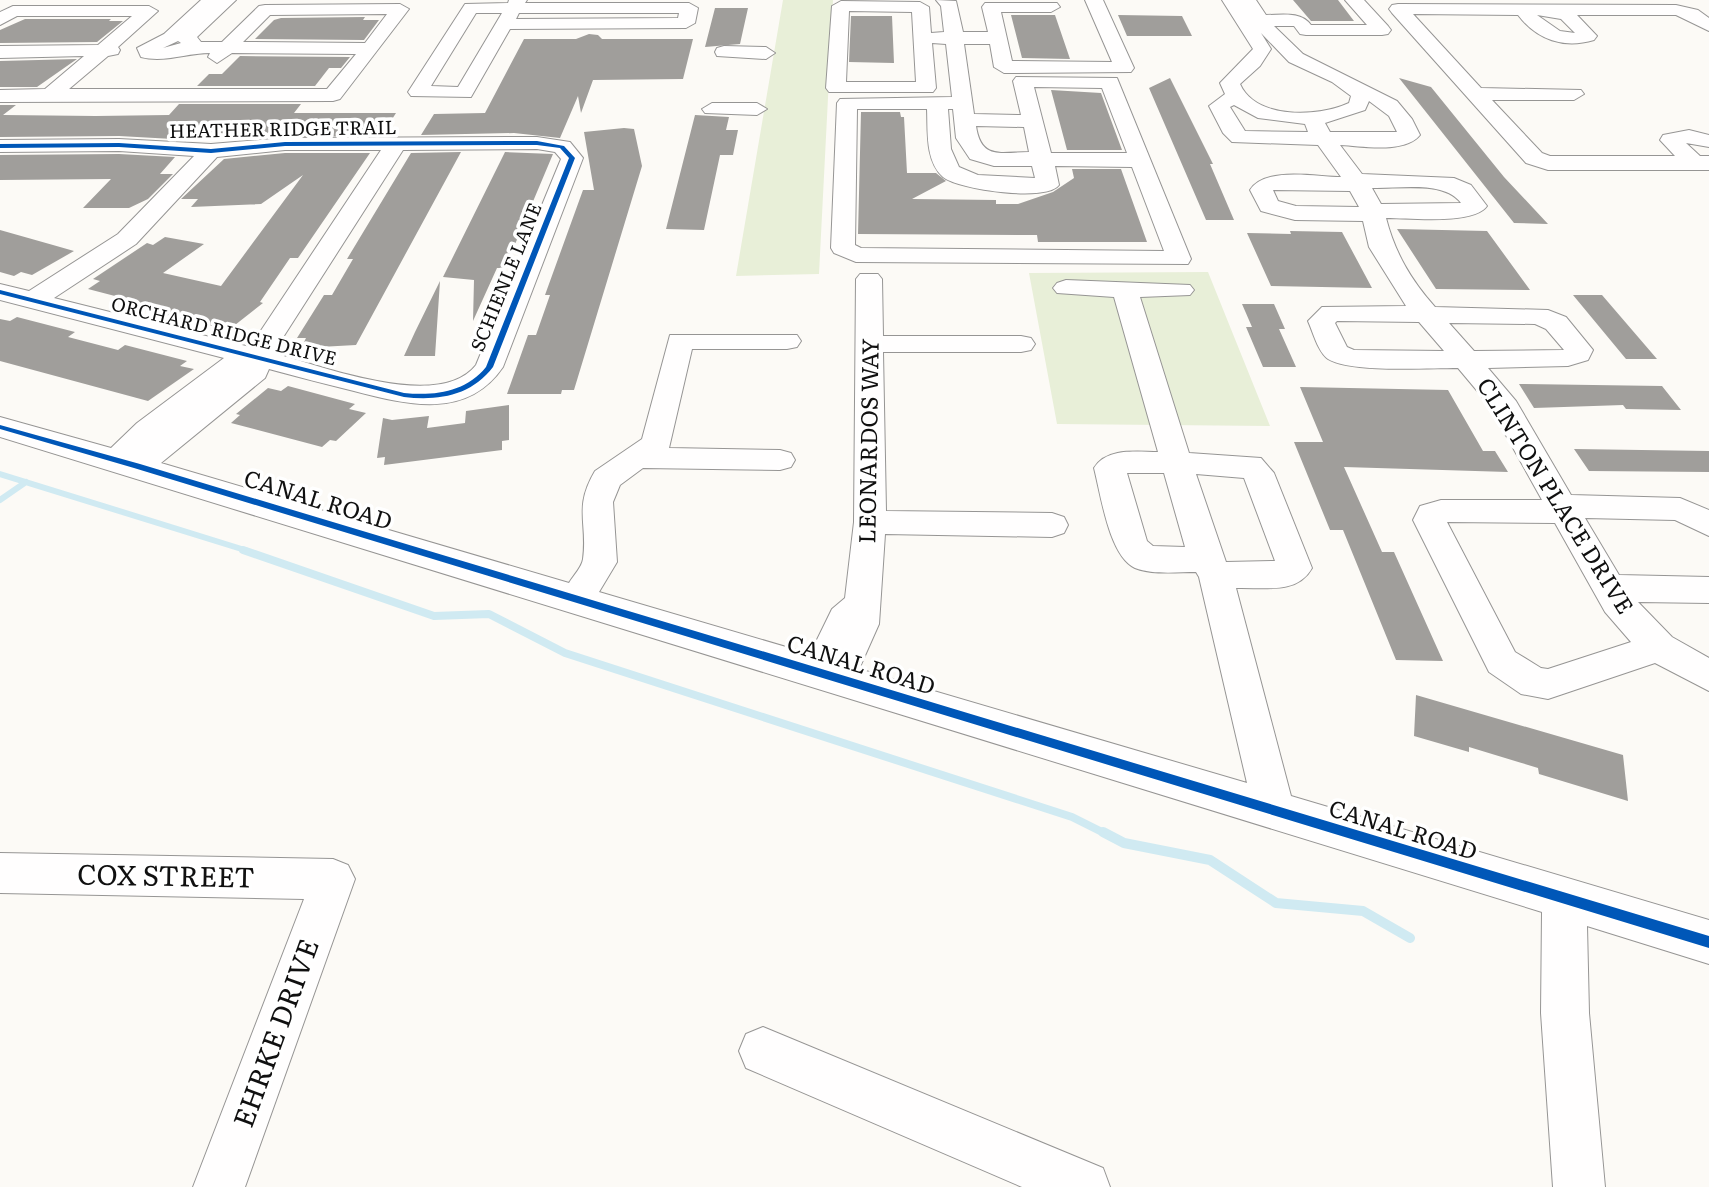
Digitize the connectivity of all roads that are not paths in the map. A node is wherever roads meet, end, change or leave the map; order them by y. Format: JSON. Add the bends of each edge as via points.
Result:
{"nodes":[{"id":1,"x":211,"y":0,"type":"edge"},
{"id":2,"x":227,"y":0,"type":"edge"},
{"id":3,"x":1094,"y":0,"type":"edge"},
{"id":4,"x":1231,"y":0,"type":"edge"},
{"id":5,"x":1247,"y":0,"type":"edge"},
{"id":6,"x":1354,"y":0,"type":"edge"},
{"id":7,"x":949,"y":2,"type":"edge"},
{"id":8,"x":689,"y":4,"type":"edge"},
{"id":9,"x":1534,"y":5,"type":"edge"},
{"id":10,"x":1051,"y":7,"type":"dead end"},
{"id":11,"x":512,"y":11,"type":"edge"},
{"id":12,"x":0,"y":20,"type":"edge"},
{"id":13,"x":1253,"y":20,"type":"junction"},
{"id":14,"x":1709,"y":26,"type":"edge"},
{"id":15,"x":922,"y":38,"type":"junction"},
{"id":16,"x":954,"y":38,"type":"junction"},
{"id":17,"x":998,"y":38,"type":"junction"},
{"id":18,"x":188,"y":47,"type":"junction"},
{"id":19,"x":146,"y":48,"type":"junction"},
{"id":20,"x":224,"y":49,"type":"junction"},
{"id":21,"x":370,"y":49,"type":"junction"},
{"id":22,"x":0,"y":52,"type":"edge"},
{"id":23,"x":103,"y":52,"type":"junction"},
{"id":24,"x":724,"y":52,"type":"dead end"},
{"id":25,"x":766,"y":53,"type":"dead end"},
{"id":26,"x":1004,"y":67,"type":"junction"},
{"id":27,"x":1117,"y":75,"type":"junction"},
{"id":28,"x":1023,"y":81,"type":"junction"},
{"id":29,"x":1358,"y":91,"type":"junction"},
{"id":30,"x":1475,"y":93,"type":"junction"},
{"id":31,"x":1574,"y":94,"type":"dead end"},
{"id":32,"x":50,"y":95,"type":"junction"},
{"id":33,"x":0,"y":96,"type":"edge"},
{"id":34,"x":178,"y":96,"type":"junction"},
{"id":35,"x":1238,"y":99,"type":"junction"},
{"id":36,"x":937,"y":103,"type":"junction"},
{"id":37,"x":712,"y":109,"type":"dead end"},
{"id":38,"x":757,"y":109,"type":"dead end"},
{"id":39,"x":963,"y":112,"type":"junction"},
{"id":40,"x":1032,"y":121,"type":"junction"},
{"id":41,"x":1320,"y":129,"type":"junction"},
{"id":42,"x":1709,"y":141,"type":"edge"},
{"id":43,"x":396,"y":144,"type":"junction"},
{"id":44,"x":0,"y":146,"type":"edge"},
{"id":45,"x":566,"y":149,"type":"joint"},
{"id":46,"x":211,"y":151,"type":"junction"},
{"id":47,"x":1042,"y":159,"type":"junction"},
{"id":48,"x":1140,"y":160,"type":"junction"},
{"id":49,"x":1702,"y":163,"type":"edge"},
{"id":50,"x":1357,"y":182,"type":"junction"},
{"id":51,"x":1373,"y":213,"type":"junction"},
{"id":52,"x":869,"y":279,"type":"dead end"},
{"id":53,"x":1066,"y":288,"type":"dead end"},
{"id":54,"x":1181,"y":289,"type":"dead end"},
{"id":55,"x":1125,"y":290,"type":"junction"},
{"id":56,"x":0,"y":292,"type":"edge"},
{"id":57,"x":32,"y":301,"type":"junction"},
{"id":58,"x":1425,"y":314,"type":"junction"},
{"id":59,"x":787,"y":341,"type":"dead end"},
{"id":60,"x":871,"y":344,"type":"junction"},
{"id":61,"x":1021,"y":344,"type":"dead end"},
{"id":62,"x":257,"y":357,"type":"junction"},
{"id":63,"x":1468,"y":360,"type":"junction"},
{"id":64,"x":441,"y":395,"type":"joint"},
{"id":65,"x":0,"y":427,"type":"edge"},
{"id":66,"x":635,"y":458,"type":"junction"},
{"id":67,"x":780,"y":460,"type":"dead end"},
{"id":68,"x":127,"y":463,"type":"junction"},
{"id":69,"x":1178,"y":464,"type":"junction"},
{"id":70,"x":1564,"y":509,"type":"junction"},
{"id":71,"x":870,"y":522,"type":"junction"},
{"id":72,"x":1709,"y":524,"type":"edge"},
{"id":73,"x":1052,"y":525,"type":"dead end"},
{"id":74,"x":1211,"y":567,"type":"junction"},
{"id":75,"x":1607,"y":588,"type":"junction"},
{"id":76,"x":1709,"y":590,"type":"edge"},
{"id":77,"x":577,"y":599,"type":"junction"},
{"id":78,"x":1659,"y":647,"type":"junction"},
{"id":79,"x":828,"y":675,"type":"junction"},
{"id":80,"x":1709,"y":676,"type":"edge"},
{"id":81,"x":1274,"y":810,"type":"junction"},
{"id":82,"x":0,"y":873,"type":"edge"},
{"id":83,"x":332,"y":879,"type":"joint"},
{"id":84,"x":1564,"y":899,"type":"junction"},
{"id":85,"x":1709,"y":943,"type":"edge"},
{"id":86,"x":763,"y":1051,"type":"dead end"},
{"id":87,"x":219,"y":1187,"type":"edge"},
{"id":88,"x":1084,"y":1187,"type":"edge"},
{"id":89,"x":1579,"y":1187,"type":"edge"}],
"edges":[{"from":1,"to":19,"type":"street","via":[[170,38]]},
{"from":2,"to":18,"type":"street","via":[[185,38],[192,42]]},
{"from":3,"to":27,"type":"street"},
{"from":4,"to":13,"type":"street"},
{"from":5,"to":13,"type":"street"},
{"from":6,"to":13,"type":"street","via":[[1382,30],[1306,30],[1299,21]]},
{"from":7,"to":16,"type":"street"},
{"from":8,"to":11,"type":"street"},
{"from":9,"to":14,"type":"street","via":[[1676,10],[1692,13]]},
{"from":9,"to":30,"type":"street","via":[[1398,9]]},
{"from":10,"to":17,"type":"street","via":[[991,7]]},
{"from":11,"to":11,"type":"street","via":[[464,93],[418,92],[471,8]]},
{"from":12,"to":23,"type":"street","via":[[13,11],[149,11]]},
{"from":13,"to":29,"type":"street","via":[[1297,59],[1347,81]]},
{"from":13,"to":35,"type":"street","via":[[1262,49],[1233,76],[1230,83]]},
{"from":15,"to":15,"type":"street","via":[[926,88],[836,88],[841,6],[920,7]]},
{"from":15,"to":16,"type":"street"},
{"from":16,"to":17,"type":"street"},
{"from":16,"to":39,"type":"street"},
{"from":17,"to":26,"type":"street"},
{"from":18,"to":19,"type":"street","via":[[160,54]]},
{"from":18,"to":20,"type":"street"},
{"from":19,"to":23,"type":"street"},
{"from":20,"to":21,"type":"street"},
{"from":20,"to":21,"type":"street","via":[[265,10],[400,9]]},
{"from":20,"to":34,"type":"street"},
{"from":21,"to":34,"type":"street","via":[[332,95]]},
{"from":22,"to":23,"type":"street"},
{"from":23,"to":32,"type":"street"},
{"from":24,"to":25,"type":"street"},
{"from":26,"to":27,"type":"street"},
{"from":26,"to":28,"type":"street","via":[[1010,79]]},
{"from":27,"to":28,"type":"street"},
{"from":27,"to":48,"type":"street"},
{"from":28,"to":40,"type":"street"},
{"from":29,"to":41,"type":"street","via":[[1361,101],[1350,112]]},
{"from":29,"to":41,"type":"street","via":[[1386,100],[1409,135],[1392,140]]},
{"from":30,"to":31,"type":"street"},
{"from":30,"to":49,"type":"street","via":[[1534,158],[1548,163]]},
{"from":32,"to":33,"type":"street"},
{"from":32,"to":34,"type":"street"},
{"from":35,"to":41,"type":"street"},
{"from":35,"to":41,"type":"street","via":[[1219,106],[1240,136]]},
{"from":36,"to":39,"type":"street"},
{"from":36,"to":47,"type":"street","via":[[944,163],[954,173],[979,183],[1048,185]]},
{"from":36,"to":48,"type":"street","via":[[847,103],[843,248],[856,255],[1179,259]]},
{"from":37,"to":38,"type":"street"},
{"from":39,"to":40,"type":"street"},
{"from":39,"to":47,"type":"street","via":[[972,150],[984,157]]},
{"from":40,"to":47,"type":"street"},
{"from":41,"to":50,"type":"street","name":"CLINTON PLACE DRIVE"},
{"from":42,"to":49,"type":"street","via":[[1689,136],[1671,140]]},
{"from":43,"to":45,"type":"street","name":"HEATHER RIDGE TRAIL","via":[[547,144]]},
{"from":43,"to":46,"type":"street","name":"HEATHER RIDGE TRAIL","via":[[285,144]]},
{"from":43,"to":62,"type":"street"},
{"from":44,"to":46,"type":"street","name":"HEATHER RIDGE TRAIL","via":[[119,145]]},
{"from":45,"to":64,"type":"street","name":"SCHIENLE LANE","via":[[572,163],[489,367],[473,383]]},
{"from":46,"to":57,"type":"street","via":[[127,239]]},
{"from":47,"to":48,"type":"street"},
{"from":50,"to":51,"type":"street","name":"CLINTON PLACE DRIVE"},
{"from":50,"to":51,"type":"street","via":[[1277,183],[1261,190],[1269,206],[1279,211]]},
{"from":50,"to":51,"type":"street","via":[[1446,183],[1463,190],[1475,206],[1460,211]]},
{"from":51,"to":58,"type":"street","name":"CLINTON PLACE DRIVE","via":[[1383,253]]},
{"from":52,"to":60,"type":"street","name":"LEONARDOS WAY"},
{"from":53,"to":55,"type":"street"},
{"from":54,"to":55,"type":"street"},
{"from":55,"to":69,"type":"street"},
{"from":56,"to":57,"type":"street","name":"ORCHARD RIDGE DRIVE"},
{"from":57,"to":62,"type":"street","name":"ORCHARD RIDGE DRIVE"},
{"from":58,"to":63,"type":"street","name":"CLINTON PLACE DRIVE"},
{"from":58,"to":63,"type":"street","via":[[1332,313],[1321,321],[1336,352],[1349,358]]},
{"from":58,"to":63,"type":"street","via":[[1539,316],[1556,323],[1579,350],[1568,358]]},
{"from":59,"to":66,"type":"street","via":[[680,341],[656,444]]},
{"from":60,"to":61,"type":"street"},
{"from":60,"to":71,"type":"street","name":"LEONARDOS WAY"},
{"from":62,"to":64,"type":"street","name":"ORCHARD RIDGE DRIVE","via":[[404,395]]},
{"from":62,"to":68,"type":"street","via":[[255,372]]},
{"from":63,"to":70,"type":"street","name":"CLINTON PLACE DRIVE","via":[[1501,401]]},
{"from":65,"to":68,"type":"street","name":"CANAL ROAD"},
{"from":66,"to":67,"type":"street"},
{"from":66,"to":77,"type":"street","via":[[606,479],[597,502],[600,562]]},
{"from":68,"to":77,"type":"street","name":"CANAL ROAD"},
{"from":69,"to":74,"type":"street"},
{"from":69,"to":74,"type":"street","via":[[1123,462],[1110,468],[1132,547],[1145,558]]},
{"from":69,"to":74,"type":"street","via":[[1250,465],[1258,473],[1295,568],[1290,574]]},
{"from":70,"to":72,"type":"street","via":[[1680,509]]},
{"from":70,"to":75,"type":"street","name":"CLINTON PLACE DRIVE"},
{"from":70,"to":78,"type":"street","via":[[1441,511],[1429,520],[1502,662],[1534,683],[1548,684]]},
{"from":71,"to":73,"type":"street"},
{"from":71,"to":79,"type":"street","name":"LEONARDOS WAY","via":[[862,624]]},
{"from":74,"to":81,"type":"street"},
{"from":75,"to":76,"type":"street"},
{"from":75,"to":78,"type":"street","name":"CLINTON PLACE DRIVE"},
{"from":77,"to":79,"type":"street","name":"CANAL ROAD"},
{"from":78,"to":80,"type":"street","name":"CLINTON PLACE DRIVE"},
{"from":79,"to":81,"type":"street","name":"CANAL ROAD"},
{"from":81,"to":84,"type":"street","name":"CANAL ROAD"},
{"from":82,"to":83,"type":"street","name":"COX STREET"},
{"from":83,"to":87,"type":"street","name":"EHRKE DRIVE"},
{"from":84,"to":85,"type":"street","name":"CANAL ROAD"},
{"from":84,"to":89,"type":"street","via":[[1565,1013]]},
{"from":86,"to":88,"type":"street"}]}
